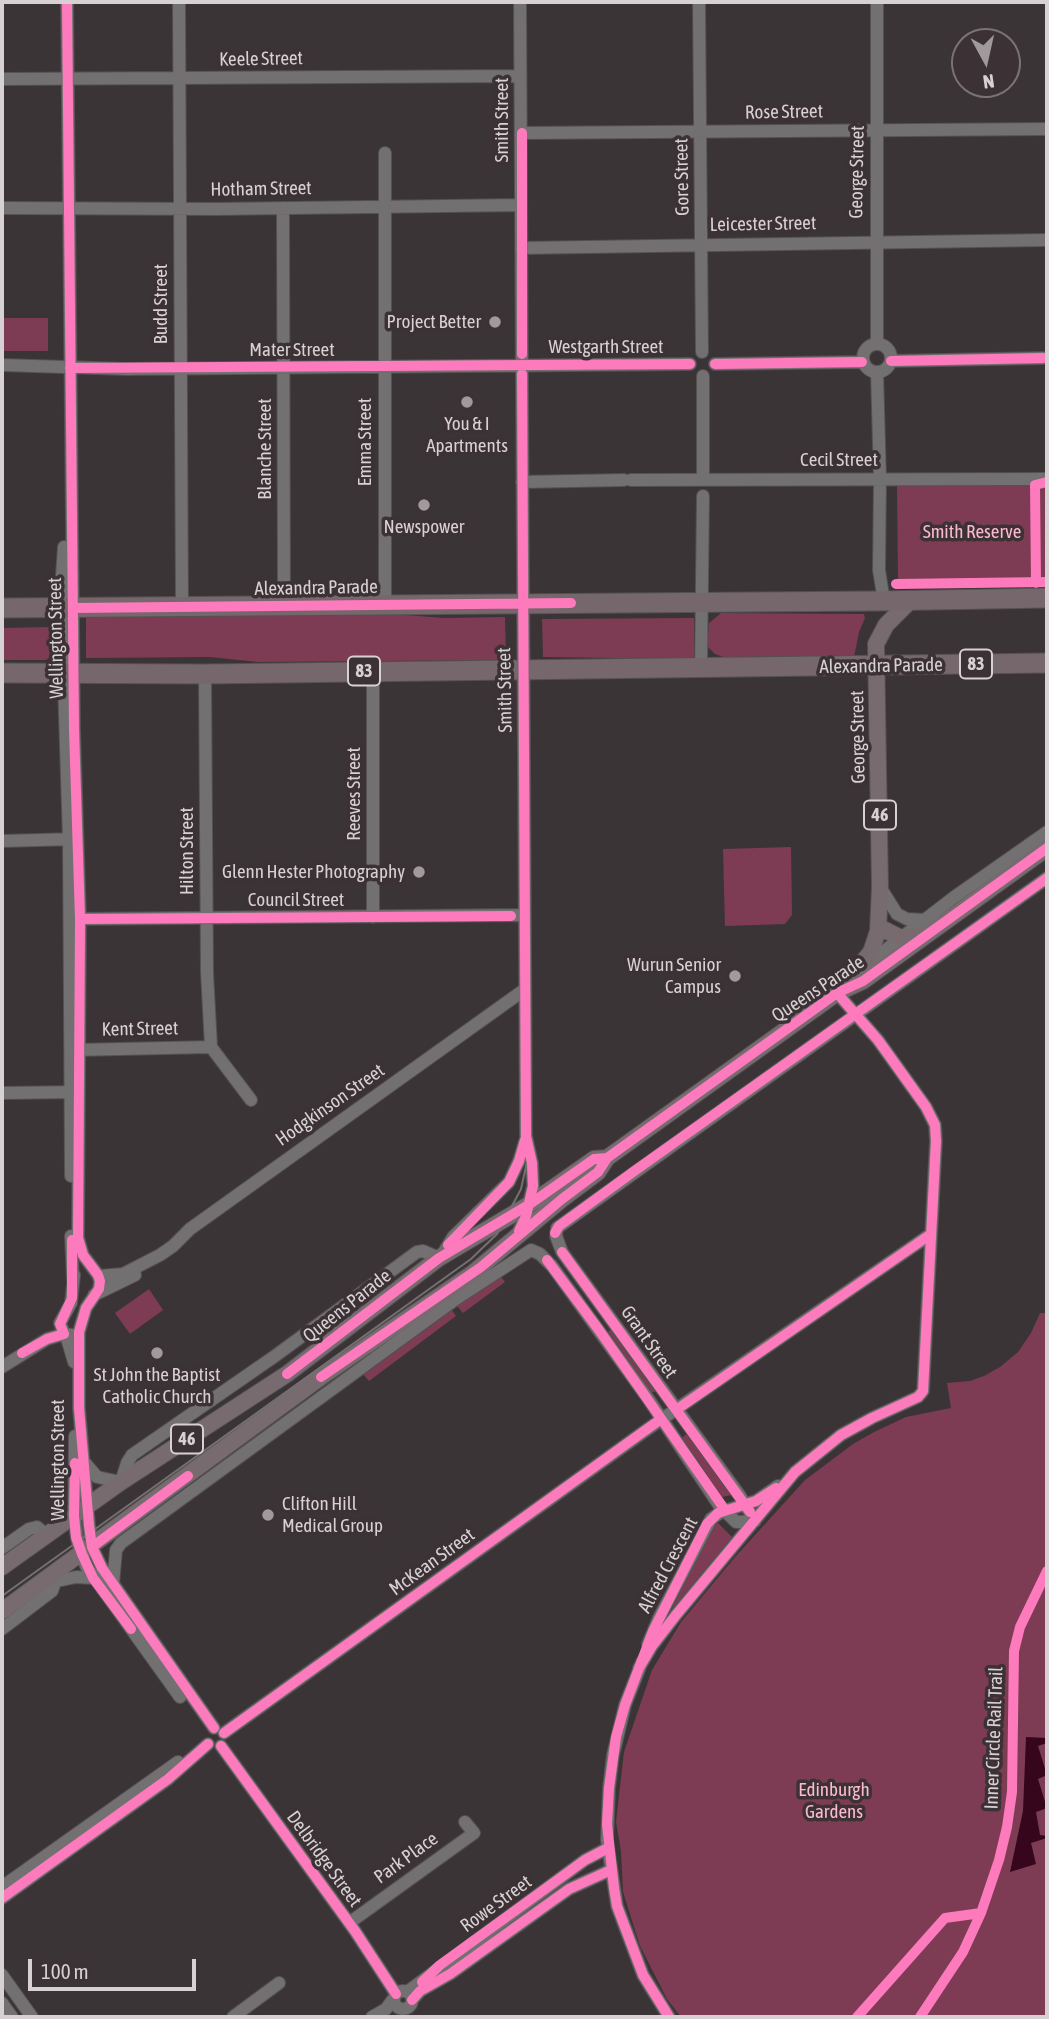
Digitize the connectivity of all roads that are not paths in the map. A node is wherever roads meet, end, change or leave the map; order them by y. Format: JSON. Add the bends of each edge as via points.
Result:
{"nodes":[{"id":1,"x":60,"y":2,"type":"edge"},
{"id":2,"x":67,"y":2,"type":"edge"},
{"id":3,"x":179,"y":2,"type":"edge"},
{"id":4,"x":520,"y":2,"type":"edge"},
{"id":5,"x":699,"y":2,"type":"edge"},
{"id":6,"x":877,"y":2,"type":"edge"},
{"id":7,"x":520,"y":76,"type":"junction"},
{"id":8,"x":2,"y":79,"type":"edge"},
{"id":9,"x":64,"y":79,"type":"junction"},
{"id":10,"x":180,"y":79,"type":"junction"},
{"id":11,"x":1047,"y":129,"type":"edge"},
{"id":12,"x":878,"y":130,"type":"junction"},
{"id":13,"x":700,"y":132,"type":"junction"},
{"id":14,"x":522,"y":133,"type":"junction"},
{"id":15,"x":385,"y":153,"type":"dead end"},
{"id":16,"x":521,"y":205,"type":"junction"},
{"id":17,"x":385,"y":206,"type":"junction"},
{"id":18,"x":64,"y":207,"type":"junction"},
{"id":19,"x":2,"y":208,"type":"edge"},
{"id":20,"x":283,"y":208,"type":"junction"},
{"id":21,"x":179,"y":209,"type":"junction"},
{"id":22,"x":1047,"y":240,"type":"edge"},
{"id":23,"x":877,"y":242,"type":"junction"},
{"id":24,"x":702,"y":244,"type":"junction"},
{"id":25,"x":521,"y":248,"type":"junction"},
{"id":26,"x":877,"y":343,"type":"junction"},
{"id":27,"x":702,"y":352,"type":"junction"},
{"id":28,"x":1046,"y":359,"type":"edge"},
{"id":29,"x":891,"y":361,"type":"junction"},
{"id":30,"x":862,"y":362,"type":"junction"},
{"id":31,"x":690,"y":364,"type":"junction"},
{"id":32,"x":715,"y":364,"type":"junction"},
{"id":33,"x":2,"y":365,"type":"edge"},
{"id":34,"x":522,"y":365,"type":"junction"},
{"id":35,"x":66,"y":367,"type":"junction"},
{"id":36,"x":384,"y":367,"type":"junction"},
{"id":37,"x":284,"y":368,"type":"junction"},
{"id":38,"x":181,"y":369,"type":"junction"},
{"id":39,"x":877,"y":372,"type":"junction"},
{"id":40,"x":703,"y":376,"type":"junction"},
{"id":41,"x":1047,"y":479,"type":"edge"},
{"id":42,"x":703,"y":480,"type":"junction"},
{"id":43,"x":880,"y":480,"type":"junction"},
{"id":44,"x":522,"y":482,"type":"junction"},
{"id":45,"x":703,"y":496,"type":"dead end"},
{"id":46,"x":1047,"y":598,"type":"edge"},
{"id":47,"x":884,"y":601,"type":"junction"},
{"id":48,"x":910,"y":601,"type":"junction"},
{"id":49,"x":702,"y":602,"type":"junction"},
{"id":50,"x":385,"y":604,"type":"junction"},
{"id":51,"x":522,"y":604,"type":"junction"},
{"id":52,"x":284,"y":605,"type":"junction"},
{"id":53,"x":183,"y":606,"type":"junction"},
{"id":54,"x":2,"y":608,"type":"edge"},
{"id":55,"x":68,"y":608,"type":"junction"},
{"id":56,"x":1047,"y":663,"type":"edge"},
{"id":57,"x":877,"y":666,"type":"junction"},
{"id":58,"x":701,"y":668,"type":"junction"},
{"id":59,"x":523,"y":669,"type":"junction"},
{"id":60,"x":373,"y":671,"type":"junction"},
{"id":61,"x":2,"y":673,"type":"edge"},
{"id":62,"x":69,"y":673,"type":"junction"},
{"id":63,"x":205,"y":674,"type":"junction"},
{"id":64,"x":1047,"y":832,"type":"edge"},
{"id":65,"x":74,"y":840,"type":"junction"},
{"id":66,"x":2,"y":841,"type":"edge"},
{"id":67,"x":1047,"y":848,"type":"edge"},
{"id":68,"x":1047,"y":878,"type":"edge"},
{"id":69,"x":880,"y":887,"type":"junction"},
{"id":70,"x":524,"y":915,"type":"junction"},
{"id":71,"x":373,"y":917,"type":"junction"},
{"id":72,"x":207,"y":918,"type":"junction"},
{"id":73,"x":75,"y":919,"type":"junction"},
{"id":74,"x":930,"y":924,"type":"junction"},
{"id":75,"x":879,"y":927,"type":"junction"},
{"id":76,"x":901,"y":938,"type":"junction"},
{"id":77,"x":854,"y":980,"type":"junction"},
{"id":78,"x":524,"y":989,"type":"junction"},
{"id":79,"x":837,"y":993,"type":"junction"},
{"id":80,"x":860,"y":1012,"type":"junction"},
{"id":81,"x":211,"y":1048,"type":"junction"},
{"id":82,"x":75,"y":1050,"type":"junction"},
{"id":83,"x":75,"y":1092,"type":"junction"},
{"id":84,"x":2,"y":1093,"type":"edge"},
{"id":85,"x":251,"y":1100,"type":"dead end"},
{"id":86,"x":526,"y":1136,"type":"junction"},
{"id":87,"x":607,"y":1158,"type":"junction"},
{"id":88,"x":530,"y":1204,"type":"junction"},
{"id":89,"x":931,"y":1234,"type":"junction"},
{"id":90,"x":513,"y":1240,"type":"junction"},
{"id":91,"x":561,"y":1250,"type":"junction"},
{"id":92,"x":160,"y":1255,"type":"junction"},
{"id":93,"x":440,"y":1257,"type":"junction"},
{"id":94,"x":547,"y":1260,"type":"junction"},
{"id":95,"x":96,"y":1273,"type":"junction"},
{"id":96,"x":73,"y":1281,"type":"junction"},
{"id":97,"x":94,"y":1295,"type":"junction"},
{"id":98,"x":63,"y":1316,"type":"junction"},
{"id":99,"x":613,"y":1321,"type":"junction"},
{"id":100,"x":599,"y":1330,"type":"junction"},
{"id":101,"x":70,"y":1334,"type":"junction"},
{"id":102,"x":22,"y":1353,"type":"junction"},
{"id":103,"x":2,"y":1367,"type":"edge"},
{"id":104,"x":676,"y":1410,"type":"junction"},
{"id":105,"x":661,"y":1419,"type":"junction"},
{"id":106,"x":85,"y":1463,"type":"junction"},
{"id":107,"x":787,"y":1480,"type":"junction"},
{"id":108,"x":121,"y":1482,"type":"junction"},
{"id":109,"x":746,"y":1504,"type":"junction"},
{"id":110,"x":88,"y":1506,"type":"junction"},
{"id":111,"x":725,"y":1510,"type":"junction"},
{"id":112,"x":74,"y":1516,"type":"junction"},
{"id":113,"x":755,"y":1521,"type":"junction"},
{"id":114,"x":46,"y":1535,"type":"junction"},
{"id":115,"x":2,"y":1548,"type":"edge"},
{"id":116,"x":87,"y":1550,"type":"junction"},
{"id":117,"x":2,"y":1567,"type":"edge"},
{"id":118,"x":58,"y":1576,"type":"junction"},
{"id":119,"x":93,"y":1578,"type":"junction"},
{"id":120,"x":113,"y":1584,"type":"junction"},
{"id":121,"x":2,"y":1611,"type":"edge"},
{"id":122,"x":2,"y":1629,"type":"edge"},
{"id":123,"x":639,"y":1668,"type":"junction"},
{"id":124,"x":212,"y":1740,"type":"junction"},
{"id":125,"x":466,"y":1822,"type":"dead end"},
{"id":126,"x":608,"y":1849,"type":"junction"},
{"id":127,"x":611,"y":1870,"type":"junction"},
{"id":128,"x":2,"y":1887,"type":"edge"},
{"id":129,"x":2,"y":1898,"type":"edge"},
{"id":130,"x":349,"y":1923,"type":"junction"},
{"id":131,"x":2,"y":1975,"type":"edge"},
{"id":132,"x":279,"y":1983,"type":"dead end"},
{"id":133,"x":405,"y":2002,"type":"edge"},
{"id":134,"x":2,"y":2003,"type":"edge"},
{"id":135,"x":12,"y":2017,"type":"edge"},
{"id":136,"x":32,"y":2017,"type":"edge"},
{"id":137,"x":233,"y":2017,"type":"edge"},
{"id":138,"x":372,"y":2017,"type":"edge"},
{"id":139,"x":384,"y":2017,"type":"edge"},
{"id":140,"x":669,"y":2017,"type":"edge"}],
"edges":[{"from":1,"to":9,"type":"street","name":"Wellington Street"},
{"from":2,"to":9,"type":"street","name":"Wellington Street"},
{"from":3,"to":10,"type":"street","name":"Budd Street"},
{"from":4,"to":7,"type":"street","name":"Smith Street"},
{"from":5,"to":13,"type":"street","name":"Gore Street"},
{"from":6,"to":12,"type":"street","name":"George Street"},
{"from":7,"to":10,"type":"street","name":"Keele Street"},
{"from":7,"to":14,"type":"street","name":"Smith Street"},
{"from":8,"to":9,"type":"street","name":"Keele Street"},
{"from":9,"to":10,"type":"street","name":"Keele Street"},
{"from":9,"to":18,"type":"street","name":"Wellington Street"},
{"from":10,"to":21,"type":"street","name":"Budd Street"},
{"from":11,"to":12,"type":"street","name":"Rose Street"},
{"from":12,"to":13,"type":"street","name":"Rose Street"},
{"from":12,"to":23,"type":"street","name":"George Street"},
{"from":13,"to":14,"type":"street","name":"Rose Street"},
{"from":13,"to":24,"type":"street","name":"Gore Street"},
{"from":14,"to":16,"type":"street","name":"Smith Street"},
{"from":15,"to":17,"type":"street","name":"Emma Street"},
{"from":16,"to":17,"type":"street","name":"Hotham Street"},
{"from":16,"to":25,"type":"street","name":"Smith Street"},
{"from":17,"to":20,"type":"street","name":"Hotham Street"},
{"from":17,"to":36,"type":"street","name":"Emma Street"},
{"from":18,"to":19,"type":"street","name":"Hotham Street"},
{"from":18,"to":21,"type":"street","name":"Hotham Street"},
{"from":18,"to":35,"type":"street","name":"Wellington Street"},
{"from":20,"to":21,"type":"street","name":"Hotham Street"},
{"from":20,"to":37,"type":"street","name":"Blanche Street"},
{"from":21,"to":38,"type":"street","name":"Budd Street"},
{"from":22,"to":23,"type":"street","name":"Leicester Street"},
{"from":23,"to":24,"type":"street","name":"Leicester Street"},
{"from":23,"to":26,"type":"street","name":"George Street"},
{"from":24,"to":25,"type":"street","name":"Leicester Street"},
{"from":24,"to":27,"type":"street","name":"Gore Street"},
{"from":25,"to":34,"type":"street","name":"Smith Street"},
{"from":26,"to":29,"type":"street","via":[[888,349]]},
{"from":26,"to":30,"type":"street","via":[[865,349]]},
{"from":27,"to":31,"type":"street","via":[[695,354]]},
{"from":27,"to":32,"type":"street","via":[[710,354]]},
{"from":28,"to":29,"type":"street"},
{"from":29,"to":39,"type":"street"},
{"from":30,"to":32,"type":"street"},
{"from":30,"to":39,"type":"street"},
{"from":31,"to":34,"type":"street","name":"Westgarth Street"},
{"from":31,"to":40,"type":"street"},
{"from":32,"to":40,"type":"street","via":[[713,371]]},
{"from":33,"to":35,"type":"street","name":"Mater Street"},
{"from":34,"to":36,"type":"street","name":"Mater Street"},
{"from":34,"to":44,"type":"street","name":"Smith Street"},
{"from":35,"to":38,"type":"street","name":"Mater Street"},
{"from":35,"to":55,"type":"street","name":"Wellington Street"},
{"from":36,"to":37,"type":"street","name":"Mater Street"},
{"from":36,"to":50,"type":"street","name":"Emma Street"},
{"from":37,"to":38,"type":"street","name":"Mater Street"},
{"from":37,"to":52,"type":"street","name":"Blanche Street"},
{"from":38,"to":53,"type":"street","name":"Budd Street"},
{"from":39,"to":43,"type":"street"},
{"from":40,"to":42,"type":"street"},
{"from":41,"to":43,"type":"street","name":"Cecil Street"},
{"from":42,"to":43,"type":"street","name":"Cecil Street"},
{"from":42,"to":44,"type":"street","name":"Cecil Street"},
{"from":43,"to":47,"type":"street","via":[[879,570]]},
{"from":44,"to":51,"type":"street","name":"Smith Street"},
{"from":45,"to":49,"type":"street"},
{"from":46,"to":48,"type":"highway","name":"Alexandra Parade"},
{"from":47,"to":48,"type":"highway","name":"Alexandra Parade"},
{"from":47,"to":49,"type":"highway","name":"Alexandra Parade"},
{"from":48,"to":57,"type":"main road","name":"George Street","number":"46","via":[[880,633]]},
{"from":49,"to":51,"type":"highway","name":"Alexandra Parade"},
{"from":49,"to":58,"type":"street"},
{"from":50,"to":51,"type":"highway","name":"Alexandra Parade"},
{"from":50,"to":52,"type":"highway","name":"Alexandra Parade"},
{"from":51,"to":59,"type":"street","name":"Smith Street"},
{"from":52,"to":53,"type":"highway","name":"Alexandra Parade"},
{"from":53,"to":55,"type":"highway","name":"Alexandra Parade"},
{"from":54,"to":55,"type":"highway","name":"Alexandra Parade"},
{"from":55,"to":62,"type":"street","name":"Wellington Street"},
{"from":56,"to":57,"type":"highway","name":"Alexandra Parade","number":"83"},
{"from":57,"to":58,"type":"highway","name":"Alexandra Parade","number":"83"},
{"from":57,"to":69,"type":"main road","name":"George Street","number":"46"},
{"from":58,"to":59,"type":"highway","name":"Alexandra Parade","number":"83"},
{"from":59,"to":60,"type":"highway","name":"Alexandra Parade","number":"83"},
{"from":59,"to":70,"type":"street","name":"Smith Street"},
{"from":60,"to":63,"type":"highway","name":"Alexandra Parade","number":"83"},
{"from":60,"to":71,"type":"street","name":"Reeves Street"},
{"from":61,"to":62,"type":"highway","name":"Alexandra Parade","number":"83"},
{"from":62,"to":63,"type":"highway","name":"Alexandra Parade","number":"83"},
{"from":62,"to":65,"type":"street","name":"Wellington Street"},
{"from":63,"to":72,"type":"street","name":"Hilton Street"},
{"from":64,"to":74,"type":"street","name":"Queens Parade"},
{"from":65,"to":66,"type":"street"},
{"from":65,"to":73,"type":"street","name":"Wellington Street"},
{"from":67,"to":74,"type":"main road","name":"Queens Parade","number":"46"},
{"from":68,"to":80,"type":"street"},
{"from":69,"to":74,"type":"street","via":[[897,914]]},
{"from":69,"to":75,"type":"main road","name":"George Street","number":"46"},
{"from":70,"to":71,"type":"street","name":"Council Street"},
{"from":70,"to":78,"type":"street","name":"Smith Street"},
{"from":71,"to":72,"type":"street","name":"Council Street"},
{"from":72,"to":73,"type":"street","name":"Council Street"},
{"from":72,"to":81,"type":"street","name":"Hilton Street"},
{"from":73,"to":82,"type":"street","name":"Wellington Street"},
{"from":74,"to":76,"type":"main road","via":[[913,938]]},
{"from":74,"to":77,"type":"main road","name":"Queens Parade","number":"46"},
{"from":75,"to":76,"type":"main road"},
{"from":75,"to":77,"type":"main road","name":"Queens Parade","number":"46","via":[[873,948]]},
{"from":76,"to":77,"type":"street","name":"Queens Parade"},
{"from":77,"to":79,"type":"main road","name":"Queens Parade","number":"46"},
{"from":77,"to":80,"type":"street"},
{"from":78,"to":86,"type":"street","name":"Smith Street"},
{"from":78,"to":92,"type":"street","name":"Hodgkinson Street","via":[[190,1228]]},
{"from":79,"to":80,"type":"street"},
{"from":79,"to":87,"type":"main road","name":"Queens Parade","number":"46"},
{"from":80,"to":89,"type":"street","via":[[934,1122]]},
{"from":80,"to":91,"type":"street","name":"Grant Street","via":[[559,1226],[555,1233]]},
{"from":81,"to":82,"type":"street","name":"Kent Street"},
{"from":81,"to":85,"type":"street"},
{"from":82,"to":83,"type":"street","name":"Wellington Street"},
{"from":83,"to":84,"type":"street"},
{"from":83,"to":95,"type":"street","name":"Wellington Street","via":[[78,1238]]},
{"from":83,"to":96,"type":"street","name":"Wellington Street"},
{"from":86,"to":88,"type":"street","name":"Smith Street","via":[[532,1163]]},
{"from":86,"to":93,"type":"street","via":[[509,1182],[453,1237]]},
{"from":87,"to":88,"type":"main road","name":"Queens Parade","number":"46","via":[[594,1159]]},
{"from":87,"to":90,"type":"main road","name":"Queens Parade","number":"46","via":[[598,1172]]},
{"from":88,"to":90,"type":"street","name":"Smith Street"},
{"from":88,"to":93,"type":"main road","name":"Queens Parade","number":"46"},
{"from":89,"to":104,"type":"street","name":"McKean Street"},
{"from":89,"to":107,"type":"street","name":"Alfred Crescent","via":[[920,1395],[841,1435]]},
{"from":90,"to":116,"type":"main road","name":"Queens Parade","number":"46"},
{"from":91,"to":94,"type":"street"},
{"from":91,"to":99,"type":"street","name":"Grant Street"},
{"from":92,"to":95,"type":"street","name":"Hodgkinson Street","via":[[123,1274]]},
{"from":92,"to":97,"type":"street","name":"Hodgkinson Street","via":[[134,1276]]},
{"from":93,"to":108,"type":"main road","name":"Queens Parade","number":"46","via":[[287,1374]]},
{"from":94,"to":100,"type":"street","name":"Grant Street"},
{"from":94,"to":120,"type":"street","via":[[534,1251],[522,1255],[125,1541],[116,1550]]},
{"from":95,"to":96,"type":"street","name":"Hodgkinson Street","via":[[79,1270]]},
{"from":95,"to":97,"type":"street","via":[[100,1286]]},
{"from":96,"to":98,"type":"street","name":"Wellington Street","via":[[71,1303]]},
{"from":97,"to":101,"type":"street"},
{"from":98,"to":101,"type":"street","via":[[60,1324]]},
{"from":98,"to":102,"type":"street"},
{"from":99,"to":100,"type":"street","name":"Grant Street"},
{"from":99,"to":104,"type":"street","name":"Grant Street"},
{"from":100,"to":105,"type":"street","name":"Grant Street"},
{"from":101,"to":102,"type":"street","via":[[47,1339]]},
{"from":101,"to":106,"type":"street","name":"Wellington Street"},
{"from":101,"to":112,"type":"street","name":"Wellington Street"},
{"from":102,"to":103,"type":"street"},
{"from":104,"to":105,"type":"street","name":"McKean Street"},
{"from":104,"to":109,"type":"street","name":"Grant Street"},
{"from":105,"to":111,"type":"street","name":"Grant Street"},
{"from":105,"to":124,"type":"street","name":"McKean Street"},
{"from":106,"to":108,"type":"street","via":[[97,1477]]},
{"from":106,"to":110,"type":"street","name":"Wellington Street"},
{"from":107,"to":109,"type":"street","name":"Alfred Crescent"},
{"from":107,"to":113,"type":"street","name":"Alfred Crescent"},
{"from":108,"to":110,"type":"main road","name":"Queens Parade","number":"46"},
{"from":109,"to":111,"type":"street","name":"Alfred Crescent"},
{"from":109,"to":113,"type":"street","name":"Grant Street"},
{"from":110,"to":112,"type":"main road","name":"Queens Parade","number":"46"},
{"from":110,"to":116,"type":"street","name":"Wellington Street"},
{"from":111,"to":113,"type":"street","via":[[736,1522]]},
{"from":111,"to":123,"type":"street","name":"Alfred Crescent","via":[[711,1519],[698,1541]]},
{"from":112,"to":114,"type":"main road","name":"Queens Parade","number":"46"},
{"from":112,"to":116,"type":"street","name":"Wellington Street","via":[[76,1537]]},
{"from":113,"to":123,"type":"street","name":"Alfred Crescent","via":[[676,1615]]},
{"from":114,"to":115,"type":"street","name":"Queens Parade","via":[[37,1528],[29,1529]]},
{"from":114,"to":117,"type":"main road","name":"Queens Parade","number":"46"},
{"from":116,"to":118,"type":"main road","name":"Queens Parade","number":"46"},
{"from":116,"to":119,"type":"street","name":"Delbridge Street"},
{"from":116,"to":120,"type":"street","name":"Delbridge Street"},
{"from":118,"to":119,"type":"street"},
{"from":118,"to":121,"type":"main road","name":"Queens Parade","number":"46"},
{"from":118,"to":122,"type":"street","name":"Queens Parade","via":[[51,1592]]},
{"from":119,"to":124,"type":"street","name":"Delbridge Street"},
{"from":120,"to":124,"type":"street","name":"Delbridge Street"},
{"from":123,"to":126,"type":"street","name":"Alfred Crescent","via":[[613,1755]]},
{"from":124,"to":128,"type":"street","name":"McKean Street"},
{"from":124,"to":129,"type":"street","name":"McKean Street","via":[[184,1767]]},
{"from":124,"to":130,"type":"street","name":"Delbridge Street"},
{"from":125,"to":130,"type":"street","name":"Park Place","via":[[474,1833]]},
{"from":126,"to":127,"type":"street","name":"Alfred Crescent"},
{"from":126,"to":133,"type":"street","name":"Rowe Street","via":[[584,1860]]},
{"from":127,"to":133,"type":"street","name":"Rowe Street","via":[[569,1889]]},
{"from":127,"to":140,"type":"street","name":"Alfred Crescent","via":[[617,1906],[643,1975]]},
{"from":130,"to":133,"type":"street","name":"Delbridge Street"},
{"from":131,"to":136,"type":"street"},
{"from":132,"to":137,"type":"street"},
{"from":133,"to":138,"type":"street","name":"Rowe Street"},
{"from":133,"to":139,"type":"street","name":"Rowe Street"},
{"from":134,"to":135,"type":"street"}]}
